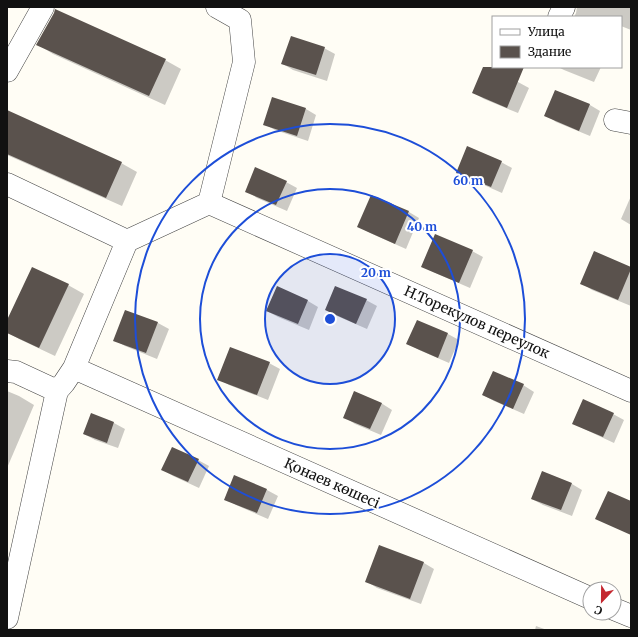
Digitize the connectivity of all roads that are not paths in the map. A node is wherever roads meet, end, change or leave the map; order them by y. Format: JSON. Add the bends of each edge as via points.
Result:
{"nodes":[{"id":1,"x":43,"y":7,"type":"edge"},
{"id":2,"x":217,"y":7,"type":"edge"},
{"id":3,"x":564,"y":7,"type":"edge"},
{"id":4,"x":560,"y":16,"type":"edge"},
{"id":5,"x":7,"y":70,"type":"edge"},
{"id":6,"x":7,"y":184,"type":"edge"},
{"id":7,"x":209,"y":203,"type":"junction"},
{"id":8,"x":127,"y":241,"type":"junction"},
{"id":9,"x":74,"y":368,"type":"junction"},
{"id":10,"x":7,"y":371,"type":"edge"},
{"id":11,"x":57,"y":391,"type":"junction"},
{"id":12,"x":631,"y":391,"type":"edge"},
{"id":13,"x":13,"y":562,"type":"edge"},
{"id":14,"x":582,"y":594,"type":"edge"},
{"id":15,"x":7,"y":618,"type":"edge"}],
"edges":[{"from":1,"to":5,"type":"street"},
{"from":2,"to":7,"type":"street","via":[[240,20],[244,62]]},
{"from":3,"to":4,"type":"street"},
{"from":6,"to":8,"type":"street"},
{"from":7,"to":8,"type":"street"},
{"from":7,"to":12,"type":"street","name":"Н.Торекулов переулок"},
{"from":8,"to":9,"type":"street"},
{"from":9,"to":11,"type":"street"},
{"from":9,"to":14,"type":"street","name":"Қонаев көшесі"},
{"from":10,"to":11,"type":"street","via":[[16,372]]},
{"from":11,"to":13,"type":"street"},
{"from":13,"to":15,"type":"street"}]}
